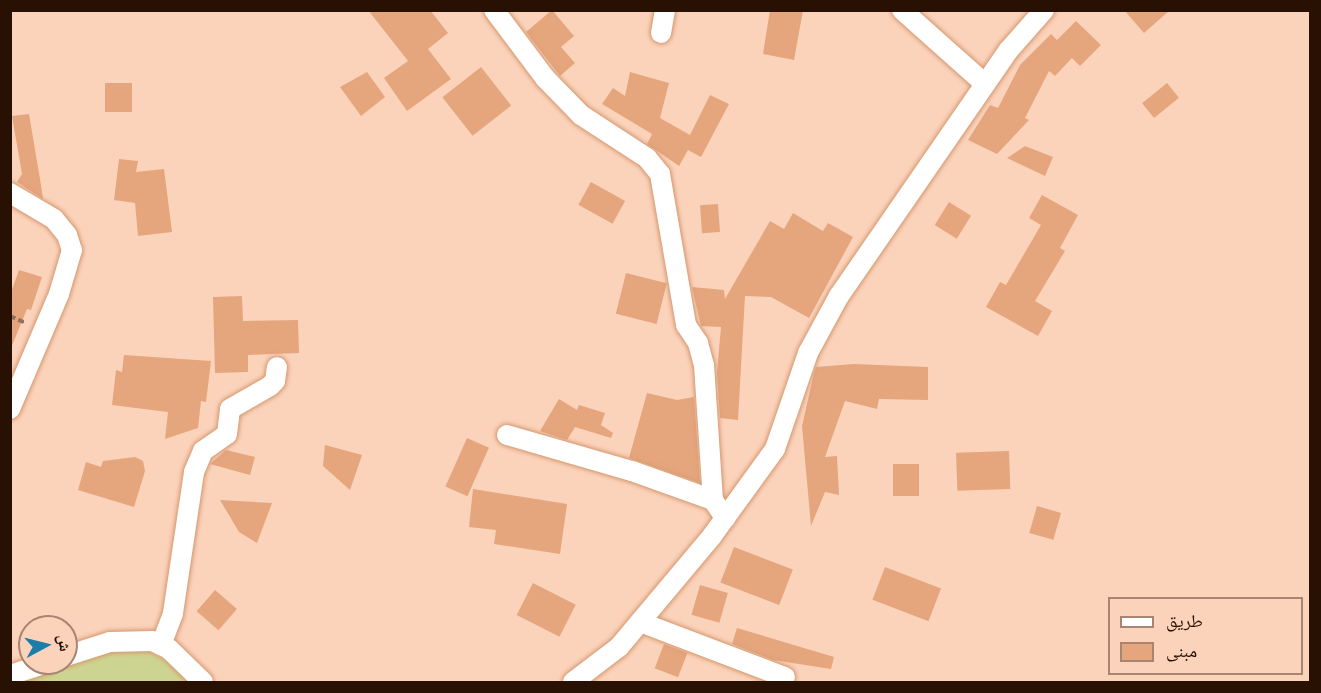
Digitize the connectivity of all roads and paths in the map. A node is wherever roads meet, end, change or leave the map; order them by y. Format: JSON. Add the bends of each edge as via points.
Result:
{"nodes":[{"id":1,"x":494,"y":10,"type":"edge"},
{"id":2,"x":665,"y":10,"type":"edge"},
{"id":3,"x":902,"y":10,"type":"edge"},
{"id":4,"x":1044,"y":10,"type":"edge"},
{"id":5,"x":661,"y":33,"type":"dead end"},
{"id":6,"x":985,"y":84,"type":"junction"},
{"id":7,"x":10,"y":193,"type":"edge"},
{"id":8,"x":276,"y":367,"type":"dead end"},
{"id":9,"x":10,"y":409,"type":"edge"},
{"id":10,"x":507,"y":435,"type":"dead end"},
{"id":11,"x":713,"y":500,"type":"junction"},
{"id":12,"x":725,"y":518,"type":"junction"},
{"id":13,"x":640,"y":622,"type":"junction"},
{"id":14,"x":161,"y":645,"type":"junction"},
{"id":15,"x":78,"y":654,"type":"edge"},
{"id":16,"x":785,"y":678,"type":"dead end"},
{"id":17,"x":203,"y":682,"type":"edge"},
{"id":18,"x":573,"y":682,"type":"edge"}],
"edges":[{"from":1,"to":11,"type":"street","via":[[545,78],[581,115],[647,158],[660,174],[686,325],[698,343],[704,365]]},
{"from":2,"to":5,"type":"street"},
{"from":3,"to":6,"type":"street"},
{"from":4,"to":6,"type":"street"},
{"from":6,"to":12,"type":"street","via":[[839,296],[808,353],[775,449]]},
{"from":7,"to":9,"type":"street","via":[[54,219],[68,236],[72,250],[59,294]]},
{"from":8,"to":14,"type":"street","via":[[275,381],[230,409],[226,434],[202,452],[194,472],[173,613]]},
{"from":10,"to":11,"type":"street","via":[[632,471]]},
{"from":11,"to":12,"type":"street"},
{"from":12,"to":13,"type":"street"},
{"from":13,"to":16,"type":"street"},
{"from":13,"to":18,"type":"street","via":[[619,647]]},
{"from":14,"to":15,"type":"street","via":[[130,640]]},
{"from":14,"to":17,"type":"street"}]}
